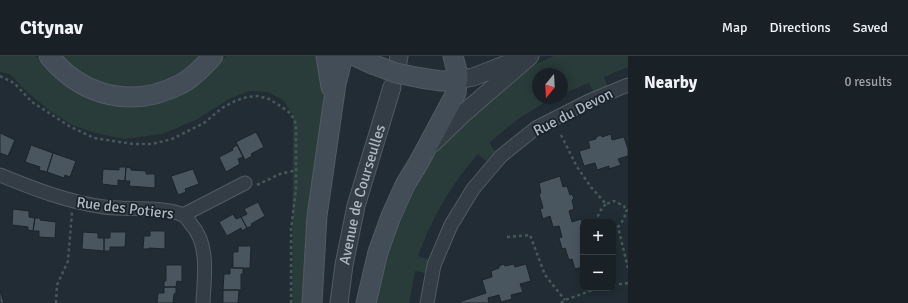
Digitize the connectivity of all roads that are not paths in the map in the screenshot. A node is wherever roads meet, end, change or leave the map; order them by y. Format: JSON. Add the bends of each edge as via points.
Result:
{"nodes":[{"id":1,"x":49,"y":56,"type":"edge"},
{"id":2,"x":214,"y":56,"type":"edge"},
{"id":3,"x":326,"y":56,"type":"edge"},
{"id":4,"x":343,"y":56,"type":"edge"},
{"id":5,"x":355,"y":56,"type":"edge"},
{"id":6,"x":453,"y":56,"type":"edge"},
{"id":7,"x":527,"y":56,"type":"edge"},
{"id":8,"x":530,"y":56,"type":"edge"},
{"id":9,"x":458,"y":80,"type":"junction"},
{"id":10,"x":628,"y":85,"type":"edge"},
{"id":11,"x":392,"y":87,"type":"dead end"},
{"id":12,"x":333,"y":106,"type":"junction"},
{"id":13,"x":419,"y":162,"type":"junction"},
{"id":14,"x":0,"y":175,"type":"edge"},
{"id":15,"x":245,"y":183,"type":"road end"},
{"id":16,"x":184,"y":215,"type":"junction"},
{"id":17,"x":204,"y":303,"type":"edge"},
{"id":18,"x":312,"y":303,"type":"edge"},
{"id":19,"x":339,"y":303,"type":"edge"},
{"id":20,"x":366,"y":303,"type":"edge"},
{"id":21,"x":427,"y":303,"type":"edge"}],
"edges":[{"from":1,"to":2,"type":"main road","via":[[59,68],[86,87],[112,96],[135,98],[182,84]]},
{"from":3,"to":12,"type":"main road"},
{"from":4,"to":12,"type":"main road"},
{"from":5,"to":9,"type":"main road","bridge":true,"via":[[396,73],[441,81]]},
{"from":6,"to":9,"type":"main road"},
{"from":7,"to":9,"type":"street","via":[[473,77]]},
{"from":8,"to":13,"type":"street","via":[[443,133]]},
{"from":9,"to":13,"type":"main road","via":[[456,93]]},
{"from":10,"to":21,"type":"street","name":"Rue du Devon","via":[[589,101],[536,128],[501,156],[473,189],[451,225],[434,265]]},
{"from":11,"to":19,"type":"street","name":"Avenue de Courseulles","via":[[356,206]]},
{"from":12,"to":18,"type":"main road","via":[[317,216]]},
{"from":13,"to":20,"type":"main road","via":[[405,185],[384,232]]},
{"from":14,"to":16,"type":"street","name":"Rue des Potiers","via":[[73,202],[106,208],[159,210]]},
{"from":15,"to":16,"type":"street","name":"Rue des Potiers"},
{"from":16,"to":17,"type":"street","name":"Rue des Potiers","via":[[200,236],[204,252]]}]}
